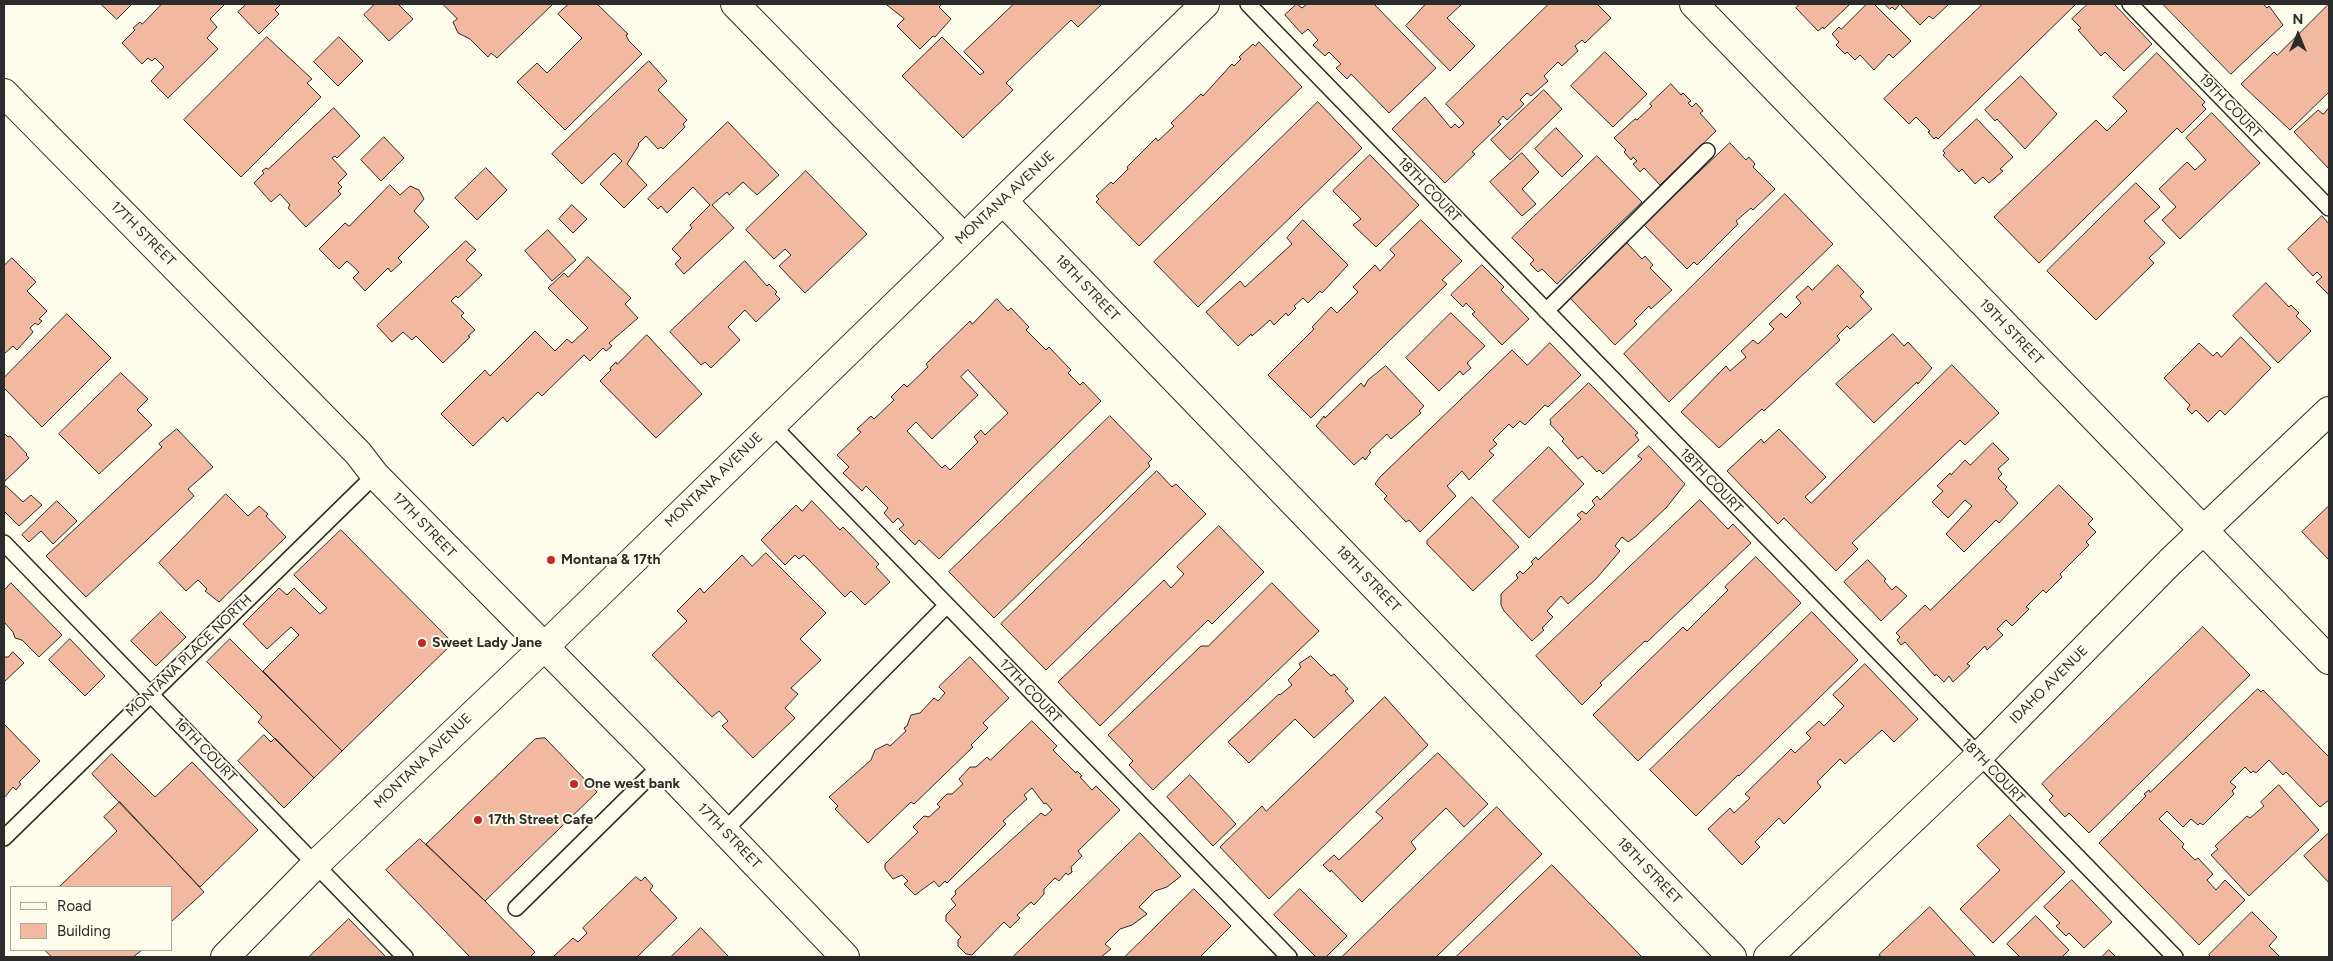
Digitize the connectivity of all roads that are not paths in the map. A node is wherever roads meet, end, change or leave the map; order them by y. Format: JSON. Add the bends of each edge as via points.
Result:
{"nodes":[{"id":1,"x":735,"y":4,"type":"edge"},
{"id":2,"x":1205,"y":4,"type":"edge"},
{"id":3,"x":1248,"y":4,"type":"edge"},
{"id":4,"x":1694,"y":4,"type":"edge"},
{"id":5,"x":2130,"y":4,"type":"edge"},
{"id":6,"x":4,"y":93,"type":"edge"},
{"id":7,"x":1707,"y":151,"type":"dead end"},
{"id":8,"x":1003,"y":201,"type":"junction"},
{"id":9,"x":2329,"y":208,"type":"edge"},
{"id":10,"x":963,"y":237,"type":"junction"},
{"id":11,"x":1546,"y":311,"type":"junction"},
{"id":12,"x":2329,"y":411,"type":"edge"},
{"id":13,"x":771,"y":424,"type":"junction"},
{"id":14,"x":375,"y":476,"type":"junction"},
{"id":15,"x":2203,"y":530,"type":"junction"},
{"id":16,"x":4,"y":543,"type":"edge"},
{"id":17,"x":947,"y":605,"type":"junction"},
{"id":18,"x":543,"y":648,"type":"junction"},
{"id":19,"x":2329,"y":660,"type":"edge"},
{"id":20,"x":150,"y":693,"type":"junction"},
{"id":21,"x":1979,"y":756,"type":"junction"},
{"id":22,"x":661,"y":765,"type":"junction"},
{"id":23,"x":724,"y":831,"type":"junction"},
{"id":24,"x":4,"y":838,"type":"edge"},
{"id":25,"x":315,"y":865,"type":"junction"},
{"id":26,"x":516,"y":908,"type":"dead end"},
{"id":27,"x":224,"y":957,"type":"edge"},
{"id":28,"x":406,"y":957,"type":"edge"},
{"id":29,"x":845,"y":957,"type":"edge"},
{"id":30,"x":1289,"y":957,"type":"edge"},
{"id":31,"x":1732,"y":957,"type":"edge"},
{"id":32,"x":1768,"y":957,"type":"edge"},
{"id":33,"x":2175,"y":957,"type":"edge"}],
"edges":[{"from":1,"to":10,"type":"street"},
{"from":2,"to":8,"type":"street","name":"MONTANA AVENUE"},
{"from":3,"to":11,"type":"lane","name":"18TH COURT"},
{"from":4,"to":15,"type":"street","name":"19TH STREET"},
{"from":5,"to":9,"type":"lane","name":"19TH COURT"},
{"from":6,"to":14,"type":"street","name":"17TH STREET","via":[[351,446]]},
{"from":7,"to":11,"type":"lane"},
{"from":8,"to":10,"type":"street","name":"MONTANA AVENUE"},
{"from":8,"to":31,"type":"street","name":"18TH STREET"},
{"from":10,"to":13,"type":"street","name":"MONTANA AVENUE"},
{"from":11,"to":21,"type":"lane","name":"18TH COURT"},
{"from":12,"to":15,"type":"street","name":"IDAHO AVENUE"},
{"from":13,"to":17,"type":"lane","name":"17TH COURT"},
{"from":13,"to":18,"type":"street","name":"MONTANA AVENUE"},
{"from":14,"to":18,"type":"street","name":"17TH STREET"},
{"from":14,"to":20,"type":"lane","name":"MONTANA PLACE NORTH"},
{"from":15,"to":19,"type":"street","name":"19TH STREET"},
{"from":15,"to":21,"type":"street","name":"IDAHO AVENUE"},
{"from":16,"to":20,"type":"lane","name":"16TH COURT"},
{"from":17,"to":23,"type":"lane"},
{"from":17,"to":30,"type":"lane","name":"17TH COURT"},
{"from":18,"to":22,"type":"street","name":"17TH STREET"},
{"from":18,"to":25,"type":"street","name":"MONTANA AVENUE"},
{"from":20,"to":24,"type":"lane","name":"MONTANA PLACE NORTH"},
{"from":20,"to":25,"type":"lane","name":"16TH COURT"},
{"from":21,"to":32,"type":"street","name":"IDAHO AVENUE"},
{"from":21,"to":33,"type":"lane","name":"18TH COURT"},
{"from":22,"to":23,"type":"street","name":"17TH STREET"},
{"from":22,"to":26,"type":"lane"},
{"from":23,"to":29,"type":"street","name":"17TH STREET"},
{"from":25,"to":27,"type":"street","name":"MONTANA AVENUE"},
{"from":25,"to":28,"type":"lane","name":"16TH COURT"}]}
